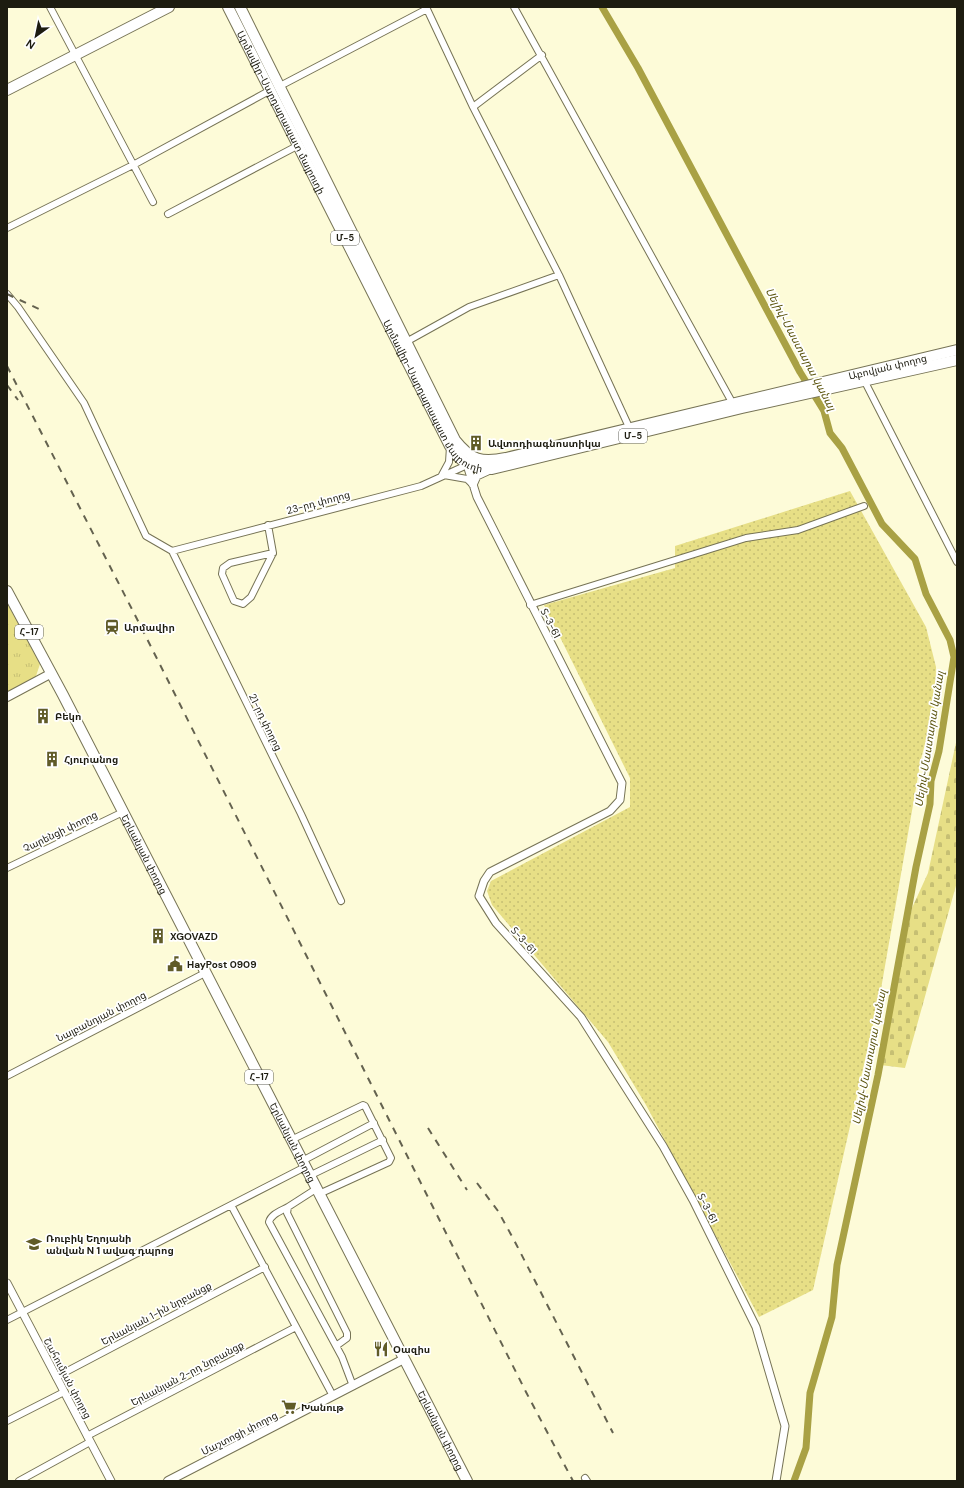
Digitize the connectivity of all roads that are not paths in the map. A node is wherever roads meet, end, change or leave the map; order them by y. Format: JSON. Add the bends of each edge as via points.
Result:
{"nodes":[{"id":1,"x":50,"y":7,"type":"edge"},
{"id":2,"x":169,"y":7,"type":"edge"},
{"id":3,"x":228,"y":7,"type":"edge"},
{"id":4,"x":240,"y":7,"type":"edge"},
{"id":5,"x":514,"y":7,"type":"edge"},
{"id":6,"x":426,"y":8,"type":"edge"},
{"id":7,"x":75,"y":55,"type":"junction"},
{"id":8,"x":542,"y":55,"type":"junction"},
{"id":9,"x":280,"y":86,"type":"junction"},
{"id":10,"x":7,"y":90,"type":"edge"},
{"id":11,"x":269,"y":90,"type":"junction"},
{"id":12,"x":473,"y":107,"type":"junction"},
{"id":13,"x":297,"y":146,"type":"junction"},
{"id":14,"x":134,"y":164,"type":"junction"},
{"id":15,"x":154,"y":202,"type":"dead end"},
{"id":16,"x":168,"y":214,"type":"dead end"},
{"id":17,"x":7,"y":228,"type":"edge"},
{"id":18,"x":361,"y":262,"type":"junction"},
{"id":19,"x":559,"y":275,"type":"junction"},
{"id":20,"x":7,"y":294,"type":"edge"},
{"id":21,"x":406,"y":342,"type":"junction"},
{"id":22,"x":957,"y":350,"type":"edge"},
{"id":23,"x":957,"y":360,"type":"edge"},
{"id":24,"x":888,"y":371,"type":"junction"},
{"id":25,"x":864,"y":380,"type":"junction"},
{"id":26,"x":821,"y":386,"type":"junction"},
{"id":27,"x":796,"y":392,"type":"junction"},
{"id":28,"x":733,"y":404,"type":"junction"},
{"id":29,"x":629,"y":427,"type":"junction"},
{"id":30,"x":450,"y":446,"type":"junction"},
{"id":31,"x":469,"y":461,"type":"junction"},
{"id":32,"x":492,"y":469,"type":"junction"},
{"id":33,"x":442,"y":475,"type":"junction"},
{"id":34,"x":473,"y":485,"type":"junction"},
{"id":35,"x":864,"y":506,"type":"dead end"},
{"id":36,"x":268,"y":525,"type":"junction"},
{"id":37,"x":172,"y":551,"type":"junction"},
{"id":38,"x":273,"y":553,"type":"junction"},
{"id":39,"x":957,"y":562,"type":"edge"},
{"id":40,"x":7,"y":591,"type":"edge"},
{"id":41,"x":530,"y":605,"type":"junction"},
{"id":42,"x":50,"y":674,"type":"junction"},
{"id":43,"x":7,"y":697,"type":"edge"},
{"id":44,"x":123,"y":812,"type":"junction"},
{"id":45,"x":7,"y":868,"type":"edge"},
{"id":46,"x":341,"y":901,"type":"dead end"},
{"id":47,"x":205,"y":973,"type":"junction"},
{"id":48,"x":7,"y":1076,"type":"edge"},
{"id":49,"x":374,"y":1123,"type":"junction"},
{"id":50,"x":291,"y":1140,"type":"junction"},
{"id":51,"x":383,"y":1140,"type":"junction"},
{"id":52,"x":305,"y":1168,"type":"junction"},
{"id":53,"x":318,"y":1192,"type":"junction"},
{"id":54,"x":231,"y":1205,"type":"junction"},
{"id":55,"x":288,"y":1207,"type":"junction"},
{"id":56,"x":264,"y":1267,"type":"junction"},
{"id":57,"x":7,"y":1283,"type":"edge"},
{"id":58,"x":22,"y":1312,"type":"junction"},
{"id":59,"x":7,"y":1320,"type":"edge"},
{"id":60,"x":296,"y":1327,"type":"junction"},
{"id":61,"x":336,"y":1346,"type":"junction"},
{"id":62,"x":404,"y":1359,"type":"junction"},
{"id":63,"x":56,"y":1377,"type":"junction"},
{"id":64,"x":353,"y":1386,"type":"junction"},
{"id":65,"x":64,"y":1392,"type":"junction"},
{"id":66,"x":333,"y":1396,"type":"junction"},
{"id":67,"x":7,"y":1421,"type":"edge"},
{"id":68,"x":89,"y":1439,"type":"junction"},
{"id":69,"x":19,"y":1481,"type":"edge"},
{"id":70,"x":111,"y":1481,"type":"edge"},
{"id":71,"x":168,"y":1481,"type":"edge"},
{"id":72,"x":467,"y":1481,"type":"edge"},
{"id":73,"x":776,"y":1481,"type":"edge"}],
"edges":[{"from":1,"to":7,"type":"street"},
{"from":2,"to":7,"type":"highway"},
{"from":3,"to":11,"type":"highway","name":"Արմավիր-Սարդարապատ մայրուղի","number":"Մ-5"},
{"from":4,"to":9,"type":"highway","name":"Արմավիր-Սարդարապատ մայրուղի","number":"Մ-5"},
{"from":5,"to":8,"type":"street"},
{"from":6,"to":9,"type":"street"},
{"from":6,"to":12,"type":"street"},
{"from":7,"to":10,"type":"highway"},
{"from":7,"to":14,"type":"street"},
{"from":8,"to":12,"type":"street"},
{"from":8,"to":28,"type":"street"},
{"from":9,"to":18,"type":"highway","name":"Արմավիր-Սարդարապատ մայրուղի","number":"Մ-5"},
{"from":11,"to":13,"type":"highway","name":"Արմավիր-Սարդարապատ մայրուղի","number":"Մ-5"},
{"from":11,"to":14,"type":"street"},
{"from":12,"to":19,"type":"street"},
{"from":13,"to":16,"type":"street"},
{"from":13,"to":18,"type":"highway","name":"Արմավիր-Սարդարապատ մայրուղի","number":"Մ-5"},
{"from":14,"to":15,"type":"street"},
{"from":14,"to":17,"type":"street"},
{"from":18,"to":21,"type":"highway","name":"Արմավիր-Սարդարապատ մայրուղի","number":"Մ-5"},
{"from":18,"to":30,"type":"highway","name":"Արմավիր-Սարդարապատ մայրուղի","number":"Մ-5"},
{"from":19,"to":21,"type":"street","via":[[469,307]]},
{"from":19,"to":29,"type":"street"},
{"from":20,"to":37,"type":"street","via":[[84,403],[146,536]]},
{"from":21,"to":31,"type":"highway","name":"Արմավիր-Սարդարապատ մայրուղի","number":"Մ-5","via":[[455,440]]},
{"from":22,"to":24,"type":"highway","name":"Աբովյան փողոց","number":"Մ-5"},
{"from":23,"to":24,"type":"highway","name":"Աբովյան փողոց","number":"Մ-5"},
{"from":24,"to":25,"type":"highway","name":"Աբովյան փողոց","number":"Մ-5"},
{"from":24,"to":26,"type":"highway","name":"Աբովյան փողոց","number":"Մ-5"},
{"from":25,"to":26,"type":"highway","name":"Աբովյան փողոց","number":"Մ-5"},
{"from":25,"to":39,"type":"street"},
{"from":26,"to":27,"type":"highway","name":"Արմավիր-Սարդարապատ մայրուղի","number":"Մ-5"},
{"from":27,"to":28,"type":"highway","name":"Արմավիր-Սարդարապատ մայրուղի","number":"Մ-5"},
{"from":27,"to":32,"type":"highway","name":"Արմավիր-Սարդարապատ մայրուղի","number":"Մ-5"},
{"from":28,"to":29,"type":"highway","name":"Արմավիր-Սարդարապատ մայրուղի","number":"Մ-5"},
{"from":29,"to":31,"type":"highway","name":"Արմավիր-Սարդարապատ մայրուղի","number":"Մ-5","via":[[492,461]]},
{"from":30,"to":31,"type":"highway","name":"Արմավիր-Սարդարապատ մայրուղի","number":"Մ-5","via":[[460,460]]},
{"from":30,"to":33,"type":"street","via":[[449,462]]},
{"from":31,"to":32,"type":"highway","name":"Արմավիր-Սարդարապատ մայրուղի","number":"Մ-5","via":[[482,469]]},
{"from":31,"to":33,"type":"street","name":"23-րդ փողոց"},
{"from":31,"to":34,"type":"street","name":"Տ-3-61","number":"Տ-3-61"},
{"from":32,"to":34,"type":"street","via":[[477,476]]},
{"from":33,"to":34,"type":"street","via":[[467,479]]},
{"from":33,"to":36,"type":"street","name":"23-րդ փողոց","via":[[421,486]]},
{"from":34,"to":41,"type":"street","name":"Տ-3-61","number":"Տ-3-61"},
{"from":35,"to":41,"type":"street","via":[[798,530],[746,538]]},
{"from":36,"to":37,"type":"street","name":"23-րդ փողոց"},
{"from":36,"to":38,"type":"street"},
{"from":37,"to":46,"type":"street","name":"21-րդ փողոց"},
{"from":38,"to":38,"type":"street","via":[[252,597],[243,604],[234,600],[222,574],[223,568],[230,563]]},
{"from":40,"to":42,"type":"highway","name":"Երևանյան փողոց","number":"Հ-17"},
{"from":41,"to":73,"type":"street","name":"Տ-3-61","number":"Տ-3-61","via":[[622,783],[620,800],[610,811],[490,872],[479,896],[496,923],[581,1017],[663,1146],[693,1200],[756,1327],[785,1426]]},
{"from":42,"to":43,"type":"main road"},
{"from":42,"to":44,"type":"highway","name":"Երևանյան փողոց","number":"Հ-17"},
{"from":44,"to":45,"type":"street","name":"Չարենցի փողոց"},
{"from":44,"to":47,"type":"highway","name":"Երևանյան փողոց","number":"Հ-17"},
{"from":47,"to":48,"type":"street","name":"Նալբանդյան փողոց"},
{"from":47,"to":50,"type":"highway","name":"Երևանյան փողոց","number":"Հ-17"},
{"from":49,"to":50,"type":"street","via":[[363,1104]]},
{"from":49,"to":51,"type":"street"},
{"from":49,"to":52,"type":"street"},
{"from":50,"to":52,"type":"highway","name":"Երևանյան փողոց","number":"Հ-17"},
{"from":51,"to":52,"type":"street"},
{"from":51,"to":53,"type":"street","via":[[391,1158],[389,1162]]},
{"from":52,"to":53,"type":"highway","name":"Երևանյան փողոց","number":"Հ-17"},
{"from":52,"to":54,"type":"street"},
{"from":53,"to":55,"type":"street"},
{"from":53,"to":62,"type":"highway","name":"Երևանյան փողոց","number":"Հ-17"},
{"from":54,"to":56,"type":"street"},
{"from":54,"to":58,"type":"street"},
{"from":55,"to":61,"type":"street","via":[[287,1213],[348,1333],[347,1338]]},
{"from":55,"to":61,"type":"street","via":[[269,1222]]},
{"from":56,"to":60,"type":"street"},
{"from":56,"to":63,"type":"street","name":"Երևանյան 1-ին նրբանցք"},
{"from":57,"to":58,"type":"street","name":"Շահումյան փողոց"},
{"from":58,"to":59,"type":"street"},
{"from":58,"to":63,"type":"street","name":"Շահումյան փողոց"},
{"from":60,"to":66,"type":"street"},
{"from":60,"to":68,"type":"street","name":"Երևանյան 2-րդ նրբանցք"},
{"from":61,"to":64,"type":"street"},
{"from":62,"to":64,"type":"main road","name":"Մաշտոցի փողոց"},
{"from":62,"to":72,"type":"highway","name":"Երևանյան փողոց","number":"Հ-17"},
{"from":63,"to":65,"type":"street","name":"Շահումյան փողոց"},
{"from":64,"to":66,"type":"main road","name":"Մաշտոցի փողոց"},
{"from":65,"to":67,"type":"street"},
{"from":65,"to":68,"type":"street","name":"Շահումյան փողոց"},
{"from":66,"to":71,"type":"main road","name":"Մաշտոցի փողոց"},
{"from":68,"to":69,"type":"street","name":"Երևանյան 2-րդ նրբանցք"},
{"from":68,"to":70,"type":"street","name":"Շահումյան փողոց"}]}
